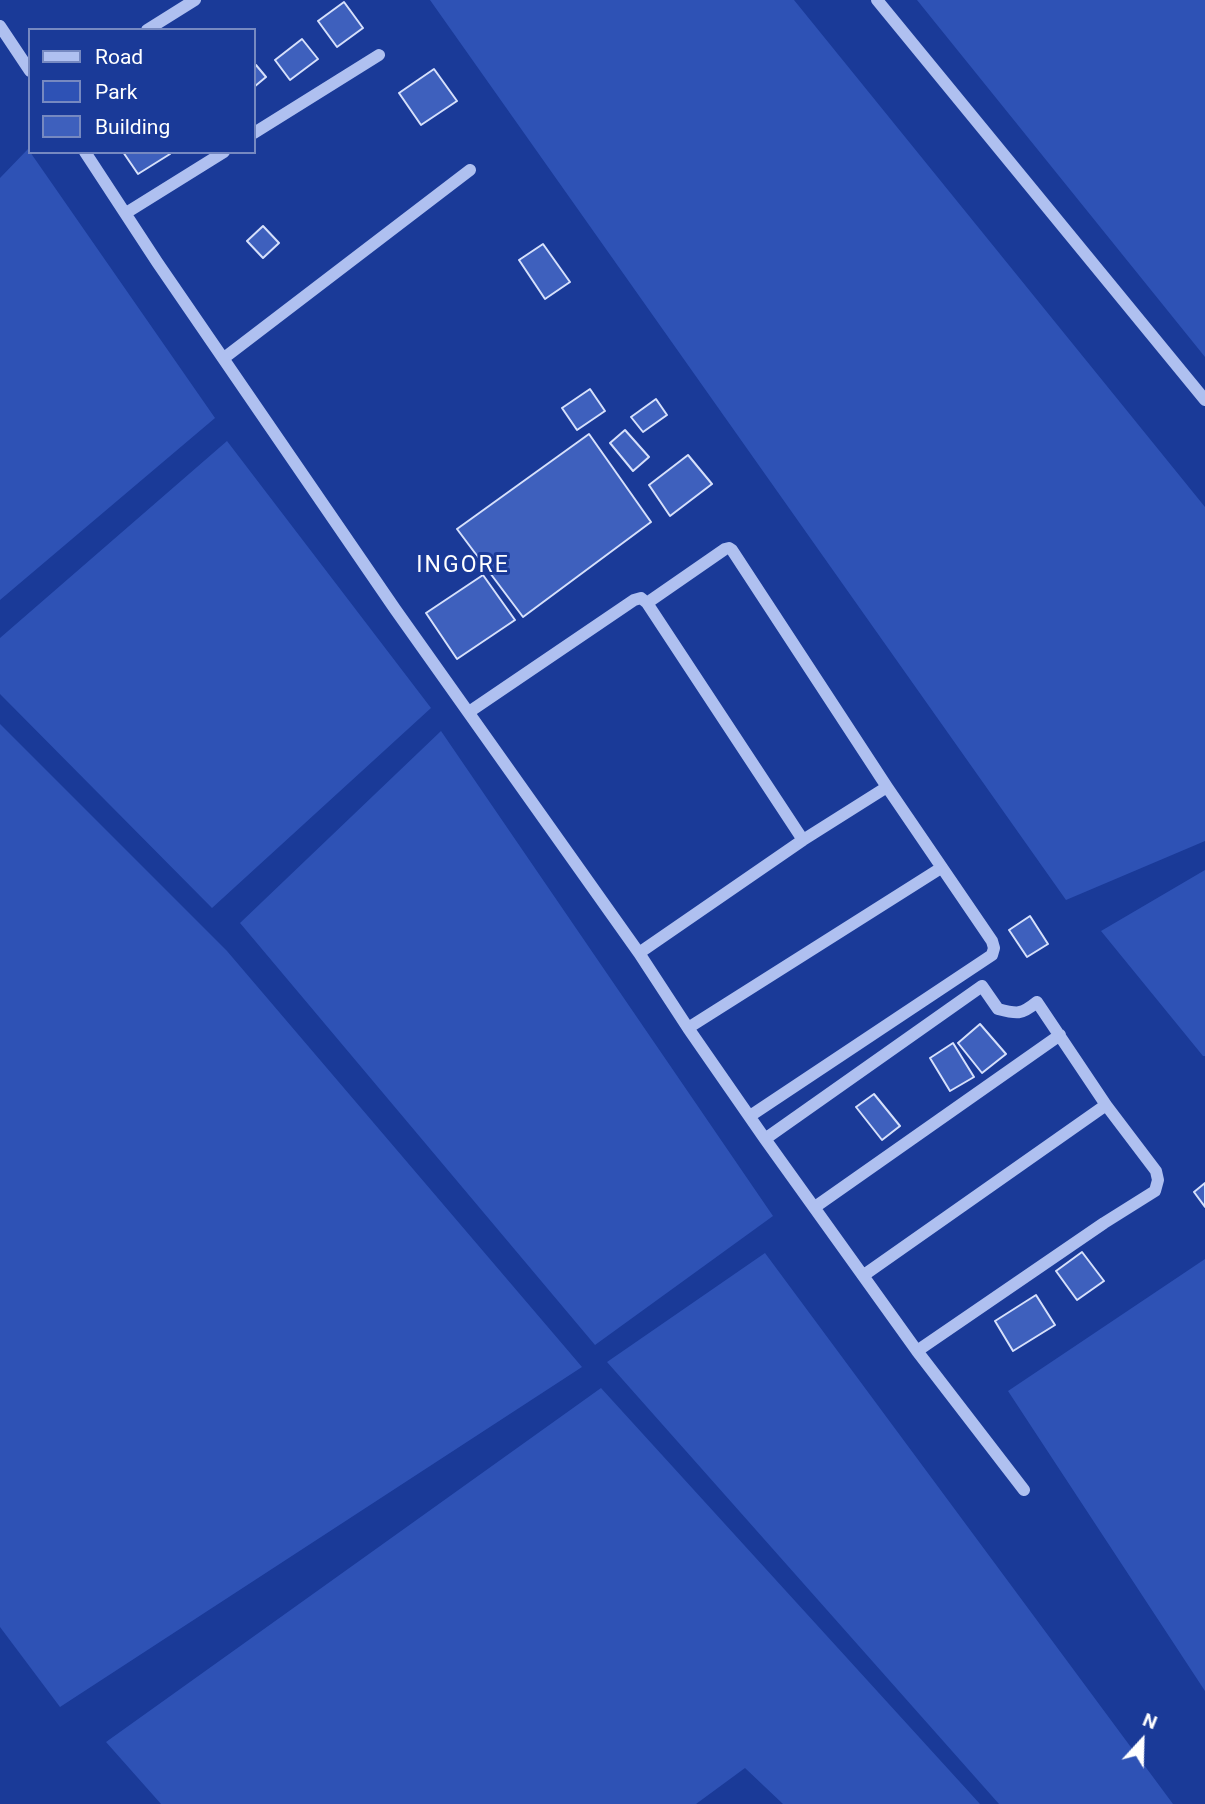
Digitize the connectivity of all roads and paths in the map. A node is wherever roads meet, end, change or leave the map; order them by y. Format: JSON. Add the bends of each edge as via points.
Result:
{"nodes":[{"id":1,"x":195,"y":0,"type":"edge"},
{"id":2,"x":877,"y":0,"type":"edge"},
{"id":3,"x":0,"y":26,"type":"edge"},
{"id":4,"x":150,"y":28,"type":"edge"},
{"id":5,"x":379,"y":55,"type":"dead end"},
{"id":6,"x":28,"y":68,"type":"edge"},
{"id":7,"x":256,"y":132,"type":"edge"},
{"id":8,"x":86,"y":154,"type":"edge"},
{"id":9,"x":221,"y":154,"type":"edge"},
{"id":10,"x":470,"y":170,"type":"dead end"},
{"id":11,"x":126,"y":214,"type":"junction"},
{"id":12,"x":224,"y":358,"type":"junction"},
{"id":13,"x":1205,"y":400,"type":"edge"},
{"id":14,"x":647,"y":603,"type":"junction"},
{"id":15,"x":468,"y":712,"type":"junction"},
{"id":16,"x":887,"y":787,"type":"junction"},
{"id":17,"x":803,"y":840,"type":"junction"},
{"id":18,"x":941,"y":868,"type":"junction"},
{"id":19,"x":639,"y":953,"type":"junction"},
{"id":20,"x":688,"y":1028,"type":"junction"},
{"id":21,"x":1060,"y":1035,"type":"junction"},
{"id":22,"x":1106,"y":1105,"type":"junction"},
{"id":23,"x":750,"y":1116,"type":"junction"},
{"id":24,"x":765,"y":1139,"type":"junction"},
{"id":25,"x":815,"y":1207,"type":"junction"},
{"id":26,"x":864,"y":1275,"type":"junction"},
{"id":27,"x":917,"y":1351,"type":"junction"},
{"id":28,"x":1024,"y":1490,"type":"dead end"}],
"edges":[{"from":1,"to":4,"type":"street"},
{"from":2,"to":13,"type":"street"},
{"from":3,"to":6,"type":"street"},
{"from":5,"to":7,"type":"street"},
{"from":8,"to":11,"type":"street"},
{"from":9,"to":11,"type":"street"},
{"from":10,"to":12,"type":"street"},
{"from":11,"to":12,"type":"street"},
{"from":12,"to":15,"type":"street"},
{"from":14,"to":15,"type":"street","via":[[641,598],[634,600]]},
{"from":14,"to":16,"type":"street","via":[[725,549],[732,550]]},
{"from":14,"to":17,"type":"street"},
{"from":15,"to":19,"type":"street"},
{"from":16,"to":17,"type":"street"},
{"from":16,"to":18,"type":"street"},
{"from":17,"to":19,"type":"street"},
{"from":18,"to":20,"type":"street"},
{"from":18,"to":23,"type":"street","via":[[992,941],[992,955]]},
{"from":19,"to":20,"type":"street"},
{"from":20,"to":23,"type":"street"},
{"from":21,"to":22,"type":"street"},
{"from":21,"to":24,"type":"street","via":[[1037,1002],[1017,1014],[998,1009],[982,986]]},
{"from":21,"to":25,"type":"street"},
{"from":22,"to":26,"type":"street"},
{"from":22,"to":27,"type":"street","via":[[1156,1171],[1155,1191]]},
{"from":23,"to":24,"type":"street"},
{"from":24,"to":25,"type":"street"},
{"from":25,"to":26,"type":"street"},
{"from":26,"to":27,"type":"street"},
{"from":27,"to":28,"type":"street"}]}
